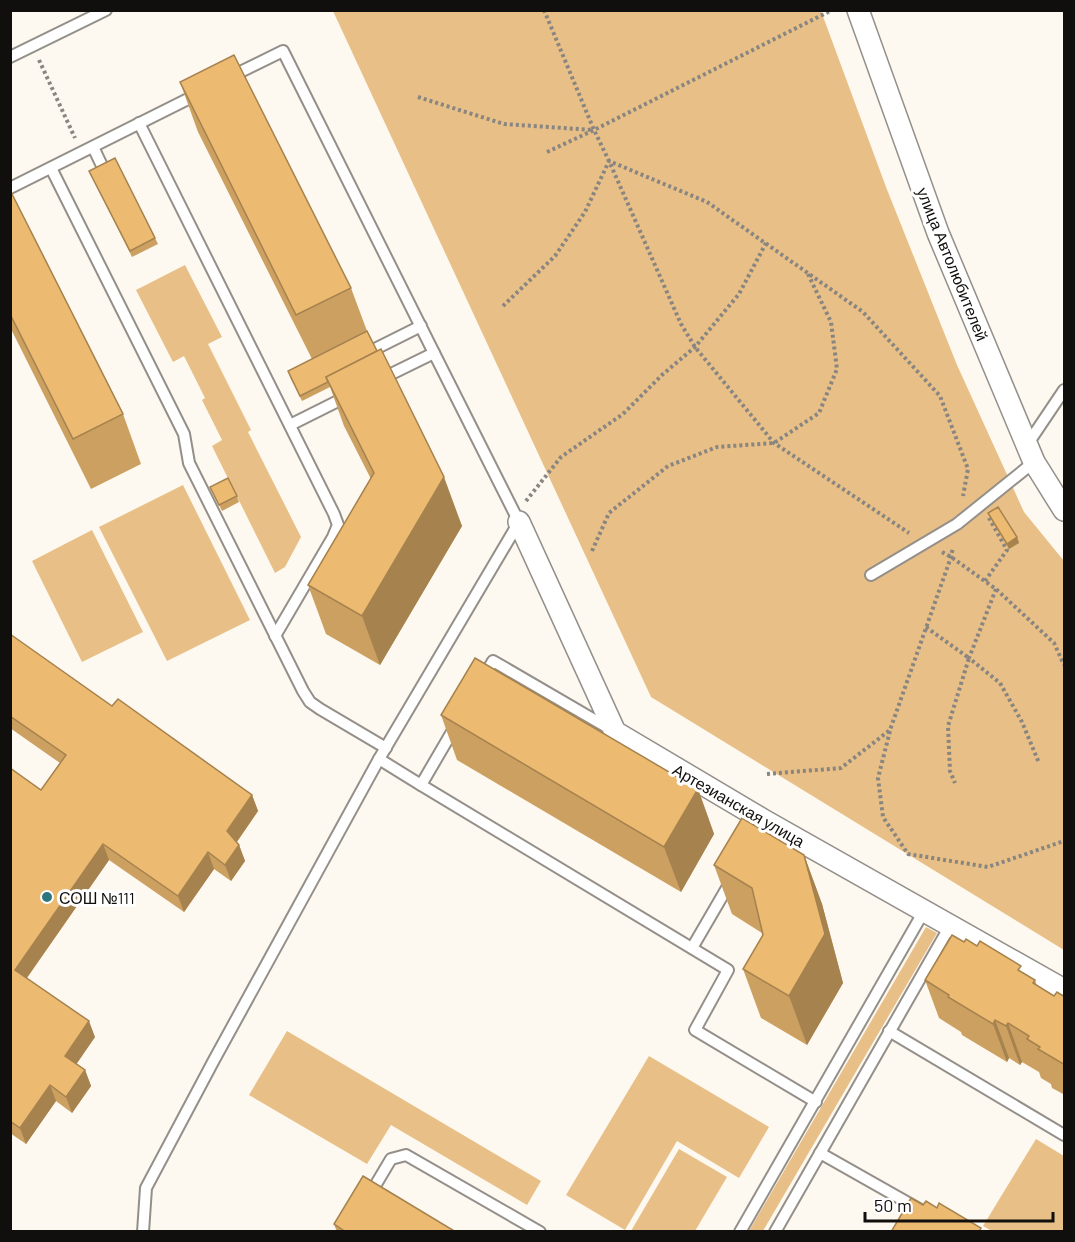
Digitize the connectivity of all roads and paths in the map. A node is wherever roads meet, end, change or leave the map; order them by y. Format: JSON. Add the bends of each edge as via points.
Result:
{"nodes":[{"id":1,"x":106,"y":10,"type":"edge"},
{"id":2,"x":544,"y":10,"type":"edge"},
{"id":3,"x":858,"y":10,"type":"edge"},
{"id":4,"x":830,"y":11,"type":"edge"},
{"id":5,"x":33,"y":46,"type":"junction"},
{"id":6,"x":10,"y":57,"type":"edge"},
{"id":7,"x":418,"y":97,"type":"dead end"},
{"id":8,"x":139,"y":123,"type":"junction"},
{"id":9,"x":594,"y":130,"type":"junction"},
{"id":10,"x":93,"y":147,"type":"junction"},
{"id":11,"x":547,"y":152,"type":"dead end"},
{"id":12,"x":81,"y":153,"type":"junction"},
{"id":13,"x":609,"y":161,"type":"junction"},
{"id":14,"x":51,"y":168,"type":"junction"},
{"id":15,"x":104,"y":170,"type":"edge"},
{"id":16,"x":10,"y":188,"type":"edge"},
{"id":17,"x":766,"y":243,"type":"junction"},
{"id":18,"x":808,"y":273,"type":"junction"},
{"id":19,"x":503,"y":306,"type":"dead end"},
{"id":20,"x":421,"y":326,"type":"junction"},
{"id":21,"x":695,"y":347,"type":"junction"},
{"id":22,"x":375,"y":349,"type":"edge"},
{"id":23,"x":434,"y":353,"type":"junction"},
{"id":24,"x":372,"y":384,"type":"edge"},
{"id":25,"x":1065,"y":390,"type":"edge"},
{"id":26,"x":352,"y":394,"type":"edge"},
{"id":27,"x":290,"y":425,"type":"junction"},
{"id":28,"x":774,"y":442,"type":"junction"},
{"id":29,"x":1030,"y":454,"type":"junction"},
{"id":30,"x":981,"y":505,"type":"junction"},
{"id":31,"x":1065,"y":510,"type":"edge"},
{"id":32,"x":517,"y":518,"type":"junction"},
{"id":33,"x":957,"y":524,"type":"junction"},
{"id":34,"x":924,"y":543,"type":"junction"},
{"id":35,"x":592,"y":551,"type":"dead end"},
{"id":36,"x":951,"y":557,"type":"junction"},
{"id":37,"x":871,"y":575,"type":"dead end"},
{"id":38,"x":985,"y":581,"type":"junction"},
{"id":39,"x":996,"y":589,"type":"junction"},
{"id":40,"x":926,"y":627,"type":"junction"},
{"id":41,"x":275,"y":636,"type":"junction"},
{"id":42,"x":969,"y":658,"type":"junction"},
{"id":43,"x":1065,"y":665,"type":"edge"},
{"id":44,"x":475,"y":692,"type":"edge"},
{"id":45,"x":463,"y":712,"type":"edge"},
{"id":46,"x":890,"y":730,"type":"junction"},
{"id":47,"x":615,"y":732,"type":"junction"},
{"id":48,"x":386,"y":748,"type":"junction"},
{"id":49,"x":379,"y":759,"type":"junction"},
{"id":50,"x":1039,"y":763,"type":"dead end"},
{"id":51,"x":767,"y":774,"type":"dead end"},
{"id":52,"x":955,"y":783,"type":"dead end"},
{"id":53,"x":421,"y":785,"type":"junction"},
{"id":54,"x":1065,"y":841,"type":"edge"},
{"id":55,"x":737,"y":870,"type":"edge"},
{"id":56,"x":924,"y":911,"type":"junction"},
{"id":57,"x":951,"y":926,"type":"junction"},
{"id":58,"x":692,"y":948,"type":"junction"},
{"id":59,"x":1065,"y":990,"type":"edge"},
{"id":60,"x":889,"y":1031,"type":"junction"},
{"id":61,"x":816,"y":1102,"type":"junction"},
{"id":62,"x":1065,"y":1135,"type":"edge"},
{"id":63,"x":820,"y":1153,"type":"junction"},
{"id":64,"x":364,"y":1204,"type":"edge"},
{"id":65,"x":929,"y":1215,"type":"edge"},
{"id":66,"x":143,"y":1232,"type":"edge"},
{"id":67,"x":540,"y":1232,"type":"edge"},
{"id":68,"x":740,"y":1232,"type":"edge"},
{"id":69,"x":775,"y":1232,"type":"edge"}],
"edges":[{"from":1,"to":5,"type":"lane"},
{"from":2,"to":9,"type":"path"},
{"from":3,"to":29,"type":"street","name":"улица Автолюбителей","via":[[938,233]]},
{"from":4,"to":9,"type":"path"},
{"from":5,"to":6,"type":"lane"},
{"from":5,"to":12,"type":"path"},
{"from":7,"to":9,"type":"path","via":[[504,124]]},
{"from":8,"to":10,"type":"lane"},
{"from":8,"to":20,"type":"lane","via":[[283,51]]},
{"from":8,"to":27,"type":"lane"},
{"from":9,"to":11,"type":"path"},
{"from":9,"to":13,"type":"path"},
{"from":10,"to":12,"type":"lane"},
{"from":10,"to":15,"type":"lane"},
{"from":12,"to":14,"type":"lane"},
{"from":13,"to":17,"type":"path","via":[[707,202]]},
{"from":13,"to":19,"type":"path","via":[[585,212],[555,255]]},
{"from":13,"to":21,"type":"path","via":[[681,324]]},
{"from":14,"to":16,"type":"lane"},
{"from":14,"to":41,"type":"lane","via":[[184,434],[189,463]]},
{"from":17,"to":18,"type":"path"},
{"from":17,"to":21,"type":"path","via":[[739,294]]},
{"from":18,"to":28,"type":"path","via":[[831,322],[837,369],[819,413]]},
{"from":18,"to":33,"type":"path","via":[[863,312],[940,396],[968,469]]},
{"from":20,"to":22,"type":"lane"},
{"from":20,"to":23,"type":"lane"},
{"from":21,"to":28,"type":"path"},
{"from":21,"to":32,"type":"path","via":[[623,414],[561,457]]},
{"from":23,"to":24,"type":"lane"},
{"from":23,"to":32,"type":"lane"},
{"from":25,"to":29,"type":"lane"},
{"from":26,"to":27,"type":"lane"},
{"from":27,"to":41,"type":"lane","via":[[338,525]]},
{"from":28,"to":34,"type":"path"},
{"from":28,"to":35,"type":"path","via":[[717,447],[668,466],[609,513]]},
{"from":29,"to":30,"type":"lane"},
{"from":29,"to":31,"type":"street","name":"улица Автолюбителей"},
{"from":30,"to":33,"type":"lane"},
{"from":30,"to":38,"type":"path","via":[[1007,550]]},
{"from":32,"to":47,"type":"street"},
{"from":32,"to":48,"type":"lane"},
{"from":33,"to":34,"type":"lane"},
{"from":33,"to":36,"type":"path"},
{"from":34,"to":36,"type":"path"},
{"from":34,"to":37,"type":"lane"},
{"from":36,"to":38,"type":"path"},
{"from":36,"to":40,"type":"path"},
{"from":38,"to":39,"type":"path"},
{"from":39,"to":42,"type":"path"},
{"from":39,"to":43,"type":"path","via":[[1054,643]]},
{"from":40,"to":42,"type":"path"},
{"from":40,"to":46,"type":"path"},
{"from":41,"to":48,"type":"lane","via":[[310,702]]},
{"from":42,"to":50,"type":"path","via":[[1000,683]]},
{"from":42,"to":52,"type":"path","via":[[948,726],[950,771]]},
{"from":44,"to":47,"type":"lane","via":[[493,661]]},
{"from":45,"to":53,"type":"lane"},
{"from":46,"to":51,"type":"path","via":[[841,768]]},
{"from":46,"to":54,"type":"path","via":[[878,778],[883,817],[908,854],[988,867]]},
{"from":47,"to":56,"type":"street","name":"Артезианская улица","via":[[763,826]]},
{"from":48,"to":49,"type":"lane"},
{"from":49,"to":53,"type":"lane"},
{"from":49,"to":66,"type":"lane","via":[[146,1188]]},
{"from":53,"to":58,"type":"lane"},
{"from":55,"to":58,"type":"lane"},
{"from":56,"to":57,"type":"street","name":"Артезианская улица"},
{"from":56,"to":61,"type":"lane"},
{"from":57,"to":59,"type":"street","name":"Артезианская улица"},
{"from":57,"to":60,"type":"lane"},
{"from":58,"to":61,"type":"lane","via":[[728,970],[695,1030]]},
{"from":60,"to":62,"type":"lane"},
{"from":60,"to":63,"type":"lane"},
{"from":61,"to":68,"type":"lane"},
{"from":63,"to":65,"type":"lane"},
{"from":63,"to":69,"type":"lane"},
{"from":64,"to":67,"type":"lane","via":[[391,1159],[406,1155]]}]}
